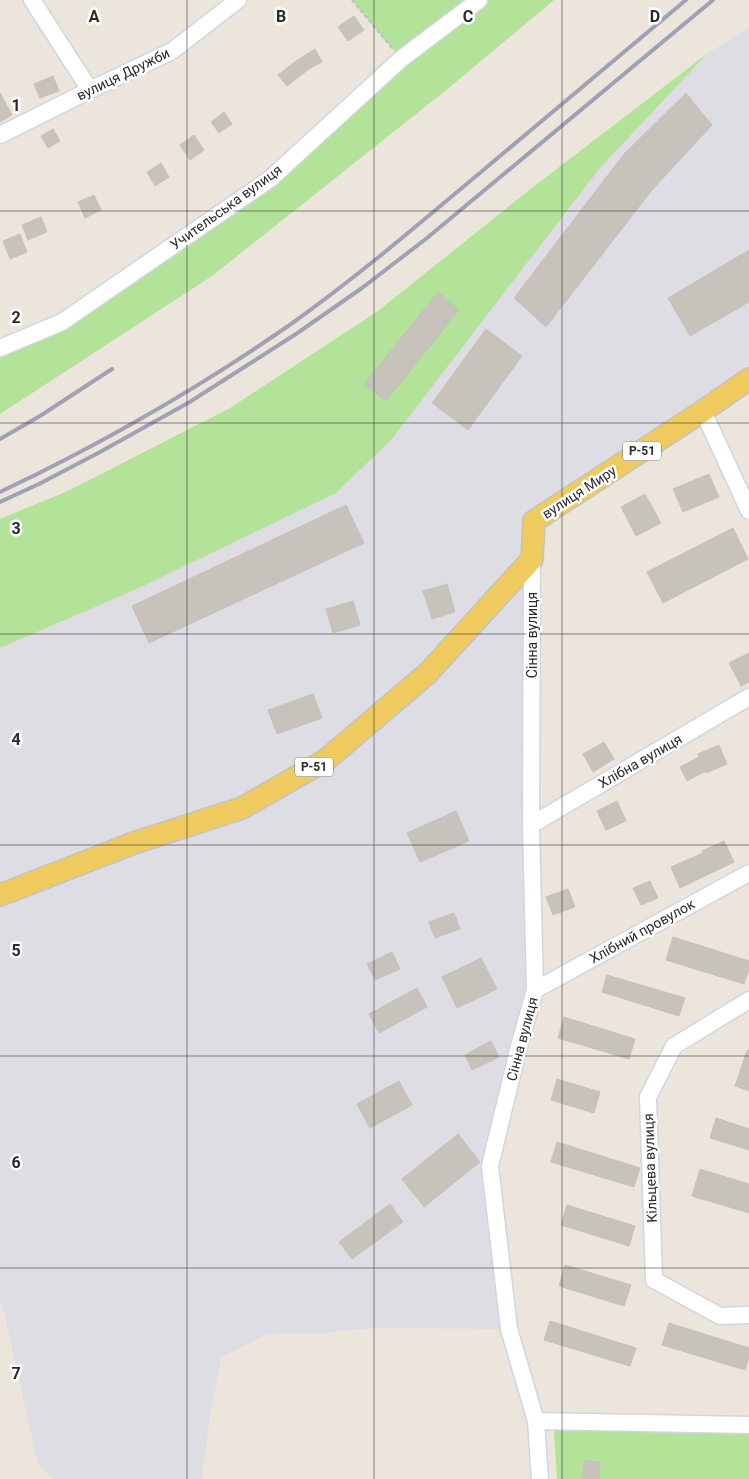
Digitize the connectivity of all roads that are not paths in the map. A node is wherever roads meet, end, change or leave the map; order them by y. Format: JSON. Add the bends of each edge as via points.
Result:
{"nodes":[{"id":1,"x":32,"y":0,"type":"edge"},
{"id":2,"x":238,"y":0,"type":"edge"},
{"id":3,"x":479,"y":0,"type":"edge"},
{"id":4,"x":90,"y":90,"type":"junction"},
{"id":5,"x":0,"y":135,"type":"edge"},
{"id":6,"x":0,"y":348,"type":"edge"},
{"id":7,"x":749,"y":379,"type":"edge"},
{"id":8,"x":703,"y":411,"type":"junction"},
{"id":9,"x":749,"y":511,"type":"edge"},
{"id":10,"x":532,"y":559,"type":"junction"},
{"id":11,"x":749,"y":697,"type":"edge"},
{"id":12,"x":531,"y":825,"type":"junction"},
{"id":13,"x":749,"y":873,"type":"edge"},
{"id":14,"x":0,"y":895,"type":"edge"},
{"id":15,"x":535,"y":990,"type":"junction"},
{"id":16,"x":749,"y":1000,"type":"edge"},
{"id":17,"x":749,"y":1314,"type":"edge"},
{"id":18,"x":536,"y":1420,"type":"junction"},
{"id":19,"x":749,"y":1426,"type":"edge"},
{"id":20,"x":540,"y":1479,"type":"edge"}],
"edges":[{"from":1,"to":4,"type":"street"},
{"from":2,"to":4,"type":"street","name":"вулиця Дружби","via":[[172,52]]},
{"from":3,"to":6,"type":"street","name":"Учительська вулиця","via":[[401,59],[270,179],[62,322]]},
{"from":4,"to":5,"type":"street","name":"вулиця Дружби"},
{"from":7,"to":8,"type":"main road","name":"вулиця Миру","number":"Р-51"},
{"from":8,"to":9,"type":"street"},
{"from":8,"to":10,"type":"main road","name":"вулиця Миру","number":"Р-51","via":[[534,521]]},
{"from":10,"to":12,"type":"street","name":"Сінна вулиця"},
{"from":10,"to":14,"type":"main road","number":"Р-51","via":[[428,673],[326,760],[242,808],[134,844]]},
{"from":11,"to":12,"type":"street","name":"Хлібна вулиця"},
{"from":12,"to":15,"type":"street","name":"Сінна вулиця"},
{"from":13,"to":15,"type":"street","name":"Хлібний провулок"},
{"from":15,"to":18,"type":"street","name":"Сінна вулиця","via":[[490,1166],[510,1330]]},
{"from":16,"to":17,"type":"street","name":"Кільцева вулиця","via":[[674,1046],[648,1097],[654,1280],[720,1316]]},
{"from":18,"to":19,"type":"street"},
{"from":18,"to":20,"type":"street","name":"Сінна вулиця"}]}
